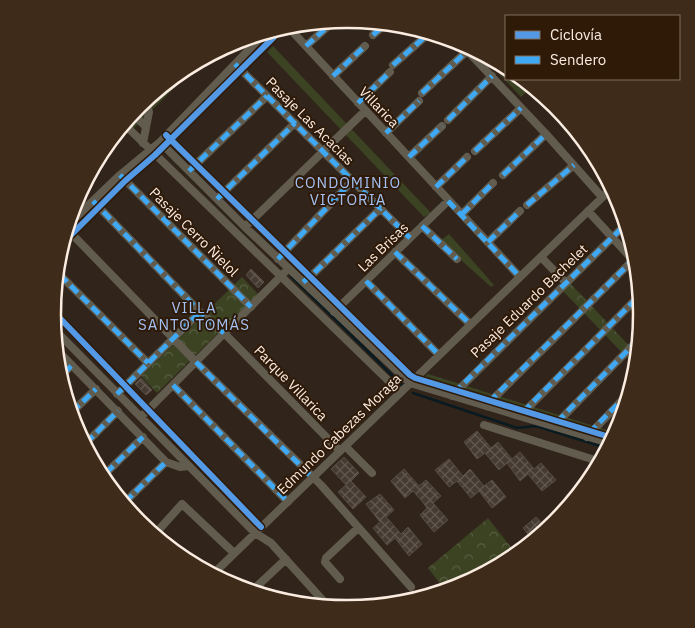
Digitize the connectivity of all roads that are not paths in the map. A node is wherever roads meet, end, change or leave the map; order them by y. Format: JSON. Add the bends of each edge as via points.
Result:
{"nodes":[{"id":1,"x":327,"y":28,"type":"edge"},
{"id":2,"x":379,"y":29,"type":"edge"},
{"id":3,"x":294,"y":33,"type":"edge"},
{"id":4,"x":373,"y":35,"type":"dead end"},
{"id":5,"x":424,"y":38,"type":"edge"},
{"id":6,"x":255,"y":43,"type":"edge"},
{"id":7,"x":306,"y":46,"type":"junction"},
{"id":8,"x":365,"y":46,"type":"dead end"},
{"id":9,"x":465,"y":53,"type":"edge"},
{"id":10,"x":472,"y":56,"type":"edge"},
{"id":11,"x":235,"y":64,"type":"junction"},
{"id":12,"x":333,"y":76,"type":"junction"},
{"id":13,"x":492,"y":76,"type":"junction"},
{"id":14,"x":267,"y":96,"type":"junction"},
{"id":15,"x":358,"y":103,"type":"junction"},
{"id":16,"x":521,"y":108,"type":"junction"},
{"id":17,"x":148,"y":109,"type":"edge"},
{"id":18,"x":365,"y":111,"type":"junction"},
{"id":19,"x":138,"y":119,"type":"edge"},
{"id":20,"x":448,"y":120,"type":"dead end"},
{"id":21,"x":295,"y":123,"type":"junction"},
{"id":22,"x":442,"y":126,"type":"dead end"},
{"id":23,"x":146,"y":127,"type":"junction"},
{"id":24,"x":129,"y":128,"type":"edge"},
{"id":25,"x":386,"y":133,"type":"junction"},
{"id":26,"x":546,"y":134,"type":"junction"},
{"id":27,"x":160,"y":142,"type":"junction"},
{"id":28,"x":143,"y":143,"type":"junction"},
{"id":29,"x":150,"y":150,"type":"junction"},
{"id":30,"x":474,"y":150,"type":"dead end"},
{"id":31,"x":323,"y":151,"type":"junction"},
{"id":32,"x":409,"y":157,"type":"junction"},
{"id":33,"x":467,"y":157,"type":"dead end"},
{"id":34,"x":574,"y":165,"type":"junction"},
{"id":35,"x":188,"y":171,"type":"junction"},
{"id":36,"x":120,"y":175,"type":"junction"},
{"id":37,"x":502,"y":175,"type":"dead end"},
{"id":38,"x":353,"y":180,"type":"junction"},
{"id":39,"x":493,"y":183,"type":"dead end"},
{"id":40,"x":436,"y":186,"type":"junction"},
{"id":41,"x":607,"y":193,"type":"edge"},
{"id":42,"x":602,"y":197,"type":"junction"},
{"id":43,"x":217,"y":199,"type":"junction"},
{"id":44,"x":93,"y":201,"type":"junction"},
{"id":45,"x":448,"y":201,"type":"junction"},
{"id":46,"x":527,"y":205,"type":"dead end"},
{"id":47,"x":380,"y":208,"type":"junction"},
{"id":48,"x":520,"y":211,"type":"dead end"},
{"id":49,"x":588,"y":211,"type":"junction"},
{"id":50,"x":79,"y":214,"type":"edge"},
{"id":51,"x":462,"y":214,"type":"junction"},
{"id":52,"x":422,"y":226,"type":"junction"},
{"id":53,"x":245,"y":227,"type":"junction"},
{"id":54,"x":621,"y":229,"type":"edge"},
{"id":55,"x":73,"y":235,"type":"edge"},
{"id":56,"x":410,"y":238,"type":"junction"},
{"id":57,"x":612,"y":238,"type":"junction"},
{"id":58,"x":488,"y":242,"type":"junction"},
{"id":59,"x":395,"y":252,"type":"junction"},
{"id":60,"x":627,"y":255,"type":"edge"},
{"id":61,"x":541,"y":257,"type":"junction"},
{"id":62,"x":278,"y":259,"type":"junction"},
{"id":63,"x":456,"y":260,"type":"dead end"},
{"id":64,"x":629,"y":263,"type":"edge"},
{"id":65,"x":289,"y":269,"type":"junction"},
{"id":66,"x":281,"y":277,"type":"junction"},
{"id":67,"x":520,"y":277,"type":"junction"},
{"id":68,"x":63,"y":278,"type":"edge"},
{"id":69,"x":366,"y":281,"type":"junction"},
{"id":70,"x":303,"y":282,"type":"junction"},
{"id":71,"x":566,"y":283,"type":"junction"},
{"id":72,"x":633,"y":302,"type":"edge"},
{"id":73,"x":251,"y":307,"type":"junction"},
{"id":74,"x":200,"y":312,"type":"junction"},
{"id":75,"x":334,"y":312,"type":"junction"},
{"id":76,"x":470,"y":324,"type":"junction"},
{"id":77,"x":224,"y":333,"type":"junction"},
{"id":78,"x":62,"y":337,"type":"edge"},
{"id":79,"x":174,"y":338,"type":"junction"},
{"id":80,"x":632,"y":347,"type":"edge"},
{"id":81,"x":439,"y":355,"type":"junction"},
{"id":82,"x":64,"y":357,"type":"edge"},
{"id":83,"x":196,"y":362,"type":"junction"},
{"id":84,"x":148,"y":363,"type":"junction"},
{"id":85,"x":72,"y":365,"type":"junction"},
{"id":86,"x":67,"y":370,"type":"edge"},
{"id":87,"x":410,"y":383,"type":"junction"},
{"id":88,"x":173,"y":385,"type":"junction"},
{"id":89,"x":96,"y":389,"type":"junction"},
{"id":90,"x":400,"y":392,"type":"junction"},
{"id":91,"x":117,"y":394,"type":"junction"},
{"id":92,"x":452,"y":396,"type":"junction"},
{"id":93,"x":620,"y":402,"type":"edge"},
{"id":94,"x":486,"y":406,"type":"junction"},
{"id":95,"x":77,"y":408,"type":"edge"},
{"id":96,"x":118,"y":411,"type":"junction"},
{"id":97,"x":520,"y":416,"type":"junction"},
{"id":98,"x":141,"y":417,"type":"junction"},
{"id":99,"x":484,"y":424,"type":"dead end"},
{"id":100,"x":554,"y":426,"type":"junction"},
{"id":101,"x":587,"y":436,"type":"junction"},
{"id":102,"x":143,"y":438,"type":"junction"},
{"id":103,"x":90,"y":439,"type":"edge"},
{"id":104,"x":604,"y":441,"type":"edge"},
{"id":105,"x":342,"y":448,"type":"junction"},
{"id":106,"x":594,"y":460,"type":"edge"},
{"id":107,"x":166,"y":462,"type":"junction"},
{"id":108,"x":189,"y":466,"type":"junction"},
{"id":109,"x":108,"y":471,"type":"edge"},
{"id":110,"x":372,"y":473,"type":"dead end"},
{"id":111,"x":312,"y":477,"type":"junction"},
{"id":112,"x":128,"y":499,"type":"edge"},
{"id":113,"x":288,"y":502,"type":"junction"},
{"id":114,"x":358,"y":528,"type":"junction"},
{"id":115,"x":159,"y":529,"type":"edge"},
{"id":116,"x":255,"y":533,"type":"junction"},
{"id":117,"x":234,"y":553,"type":"junction"},
{"id":118,"x":286,"y":559,"type":"junction"},
{"id":119,"x":218,"y":569,"type":"edge"},
{"id":120,"x":340,"y":579,"type":"dead end"},
{"id":121,"x":257,"y":586,"type":"edge"},
{"id":122,"x":411,"y":587,"type":"dead end"},
{"id":123,"x":322,"y":599,"type":"edge"}],
"edges":[{"from":1,"to":7,"type":"street"},
{"from":2,"to":4,"type":"street"},
{"from":3,"to":7,"type":"street","name":"Villarica"},
{"from":5,"to":15,"type":"street"},
{"from":6,"to":11,"type":"street"},
{"from":7,"to":12,"type":"street","name":"Villarica"},
{"from":8,"to":12,"type":"street"},
{"from":9,"to":25,"type":"street"},
{"from":10,"to":13,"type":"street"},
{"from":11,"to":14,"type":"street","name":"Pasaje Las Acacias"},
{"from":11,"to":27,"type":"street"},
{"from":12,"to":15,"type":"street","name":"Villarica"},
{"from":13,"to":16,"type":"street"},
{"from":13,"to":20,"type":"street"},
{"from":14,"to":21,"type":"street","name":"Pasaje Las Acacias"},
{"from":14,"to":35,"type":"street"},
{"from":15,"to":18,"type":"street","name":"Villarica"},
{"from":16,"to":26,"type":"street"},
{"from":16,"to":30,"type":"street"},
{"from":17,"to":23,"type":"street"},
{"from":18,"to":25,"type":"street","name":"Villarica"},
{"from":18,"to":31,"type":"street"},
{"from":19,"to":23,"type":"street"},
{"from":21,"to":31,"type":"street","name":"Pasaje Las Acacias"},
{"from":21,"to":43,"type":"street"},
{"from":22,"to":32,"type":"street"},
{"from":23,"to":28,"type":"street"},
{"from":24,"to":28,"type":"street"},
{"from":25,"to":32,"type":"street","name":"Villarica"},
{"from":26,"to":34,"type":"street"},
{"from":26,"to":37,"type":"street"},
{"from":27,"to":29,"type":"street"},
{"from":27,"to":35,"type":"street"},
{"from":28,"to":29,"type":"street"},
{"from":29,"to":36,"type":"street"},
{"from":29,"to":66,"type":"street"},
{"from":31,"to":38,"type":"street","name":"Pasaje Las Acacias"},
{"from":31,"to":53,"type":"street"},
{"from":32,"to":40,"type":"street","name":"Villarica"},
{"from":33,"to":40,"type":"street"},
{"from":34,"to":42,"type":"street"},
{"from":34,"to":46,"type":"street"},
{"from":35,"to":43,"type":"street"},
{"from":36,"to":44,"type":"street"},
{"from":36,"to":73,"type":"street","name":"Pasaje Cerro Ñielol"},
{"from":38,"to":47,"type":"street","name":"Pasaje Las Acacias"},
{"from":38,"to":62,"type":"street"},
{"from":39,"to":51,"type":"street"},
{"from":40,"to":45,"type":"street","name":"Villarica"},
{"from":41,"to":42,"type":"street","name":"Edmundo Cabezas Moraga"},
{"from":42,"to":49,"type":"street","name":"Edmundo Cabezas Moraga"},
{"from":43,"to":53,"type":"street"},
{"from":44,"to":50,"type":"street"},
{"from":44,"to":74,"type":"street","name":"Parque Villarica"},
{"from":45,"to":51,"type":"street","name":"Villarica"},
{"from":45,"to":52,"type":"street","name":"Las Brisas"},
{"from":47,"to":56,"type":"street","name":"Pasaje Las Acacias"},
{"from":47,"to":70,"type":"street"},
{"from":48,"to":58,"type":"street"},
{"from":49,"to":57,"type":"street"},
{"from":49,"to":61,"type":"street","name":"Edmundo Cabezas Moraga"},
{"from":51,"to":58,"type":"street","name":"Villarica"},
{"from":52,"to":56,"type":"street","name":"Las Brisas"},
{"from":52,"to":63,"type":"street"},
{"from":53,"to":62,"type":"street"},
{"from":54,"to":57,"type":"street","name":"Pasaje Eduardo Bachelet"},
{"from":55,"to":79,"type":"street"},
{"from":56,"to":59,"type":"street","name":"Las Brisas"},
{"from":57,"to":60,"type":"street"},
{"from":57,"to":71,"type":"street","name":"Pasaje Eduardo Bachelet"},
{"from":58,"to":67,"type":"street","name":"Villarica"},
{"from":59,"to":69,"type":"street","name":"Las Brisas"},
{"from":59,"to":76,"type":"street"},
{"from":61,"to":67,"type":"street","name":"Edmundo Cabezas Moraga"},
{"from":61,"to":71,"type":"street"},
{"from":62,"to":65,"type":"street"},
{"from":64,"to":94,"type":"street"},
{"from":65,"to":66,"type":"street"},
{"from":65,"to":70,"type":"street"},
{"from":66,"to":73,"type":"street"},
{"from":66,"to":90,"type":"street"},
{"from":67,"to":76,"type":"street","name":"Edmundo Cabezas Moraga"},
{"from":68,"to":84,"type":"street"},
{"from":69,"to":75,"type":"street","name":"Las Brisas"},
{"from":69,"to":81,"type":"street"},
{"from":70,"to":75,"type":"street"},
{"from":71,"to":92,"type":"street","name":"Pasaje Eduardo Bachelet"},
{"from":72,"to":97,"type":"street"},
{"from":73,"to":77,"type":"street"},
{"from":74,"to":77,"type":"street","name":"Parque Villarica"},
{"from":74,"to":79,"type":"street"},
{"from":75,"to":87,"type":"street"},
{"from":76,"to":81,"type":"street","name":"Edmundo Cabezas Moraga"},
{"from":77,"to":83,"type":"street"},
{"from":77,"to":105,"type":"street","name":"Parque Villarica"},
{"from":78,"to":91,"type":"street"},
{"from":79,"to":83,"type":"street"},
{"from":79,"to":84,"type":"street"},
{"from":80,"to":100,"type":"street"},
{"from":81,"to":87,"type":"street","name":"Edmundo Cabezas Moraga"},
{"from":82,"to":85,"type":"street"},
{"from":83,"to":88,"type":"street"},
{"from":83,"to":111,"type":"street"},
{"from":84,"to":91,"type":"street"},
{"from":85,"to":86,"type":"street"},
{"from":85,"to":89,"type":"street"},
{"from":87,"to":90,"type":"street","name":"Edmundo Cabezas Moraga"},
{"from":87,"to":92,"type":"street"},
{"from":88,"to":98,"type":"street"},
{"from":88,"to":113,"type":"street"},
{"from":89,"to":95,"type":"street"},
{"from":89,"to":96,"type":"street"},
{"from":90,"to":105,"type":"street","name":"Edmundo Cabezas Moraga"},
{"from":91,"to":98,"type":"street"},
{"from":92,"to":94,"type":"street"},
{"from":93,"to":101,"type":"street"},
{"from":94,"to":97,"type":"street"},
{"from":96,"to":102,"type":"street"},
{"from":96,"to":103,"type":"street"},
{"from":97,"to":100,"type":"street"},
{"from":98,"to":108,"type":"street"},
{"from":99,"to":106,"type":"street"},
{"from":100,"to":101,"type":"street"},
{"from":101,"to":104,"type":"street"},
{"from":102,"to":107,"type":"street"},
{"from":102,"to":109,"type":"street"},
{"from":105,"to":110,"type":"street","name":"Parque Villarica"},
{"from":105,"to":111,"type":"street","name":"Edmundo Cabezas Moraga"},
{"from":107,"to":108,"type":"street","via":[[180,467]]},
{"from":107,"to":112,"type":"street"},
{"from":108,"to":116,"type":"street"},
{"from":111,"to":113,"type":"street","name":"Edmundo Cabezas Moraga"},
{"from":111,"to":114,"type":"street"},
{"from":113,"to":116,"type":"street","name":"Edmundo Cabezas Moraga"},
{"from":114,"to":120,"type":"street","via":[[326,558]]},
{"from":114,"to":122,"type":"street"},
{"from":115,"to":117,"type":"street","via":[[182,504]]},
{"from":116,"to":117,"type":"street","name":"Edmundo Cabezas Moraga"},
{"from":116,"to":118,"type":"street","via":[[271,543]]},
{"from":117,"to":119,"type":"street","name":"Edmundo Cabezas Moraga"},
{"from":118,"to":121,"type":"street"},
{"from":118,"to":123,"type":"street"}]}
